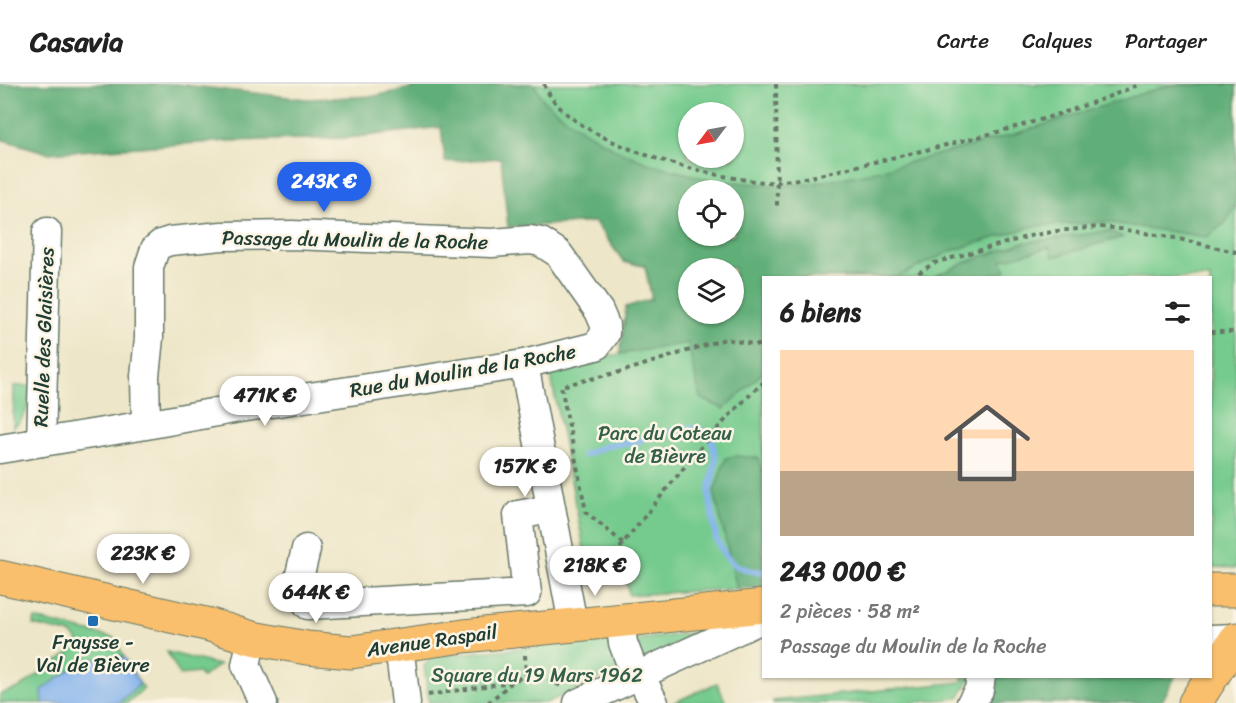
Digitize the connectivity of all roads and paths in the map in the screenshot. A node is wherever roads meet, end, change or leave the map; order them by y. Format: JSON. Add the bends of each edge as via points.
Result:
{"nodes":[{"id":1,"x":544,"y":84,"type":"edge"},
{"id":2,"x":776,"y":84,"type":"edge"},
{"id":3,"x":1140,"y":84,"type":"edge"},
{"id":4,"x":777,"y":182,"type":"junction"},
{"id":5,"x":777,"y":208,"type":"dead end"},
{"id":6,"x":47,"y":232,"type":"dead end"},
{"id":7,"x":1236,"y":251,"type":"edge"},
{"id":8,"x":914,"y":276,"type":"edge"},
{"id":9,"x":1212,"y":332,"type":"edge"},
{"id":10,"x":1236,"y":332,"type":"edge"},
{"id":11,"x":603,"y":339,"type":"joint"},
{"id":12,"x":762,"y":346,"type":"edge"},
{"id":13,"x":524,"y":363,"type":"junction"},
{"id":14,"x":762,"y":384,"type":"edge"},
{"id":15,"x":146,"y":425,"type":"junction"},
{"id":16,"x":41,"y":442,"type":"junction"},
{"id":17,"x":0,"y":449,"type":"edge"},
{"id":18,"x":550,"y":509,"type":"junction"},
{"id":19,"x":622,"y":543,"type":"junction"},
{"id":20,"x":306,"y":549,"type":"dead end"},
{"id":21,"x":616,"y":556,"type":"dead end"},
{"id":22,"x":0,"y":577,"type":"edge"},
{"id":23,"x":1212,"y":590,"type":"edge"},
{"id":24,"x":1236,"y":590,"type":"edge"},
{"id":25,"x":308,"y":605,"type":"junction"},
{"id":26,"x":762,"y":606,"type":"edge"},
{"id":27,"x":762,"y":619,"type":"edge"},
{"id":28,"x":620,"y":621,"type":"junction"},
{"id":29,"x":573,"y":624,"type":"junction"},
{"id":30,"x":1212,"y":639,"type":"edge"},
{"id":31,"x":1236,"y":639,"type":"edge"},
{"id":32,"x":399,"y":645,"type":"junction"},
{"id":33,"x":307,"y":648,"type":"junction"},
{"id":34,"x":524,"y":648,"type":"dead end"},
{"id":35,"x":249,"y":651,"type":"junction"},
{"id":36,"x":526,"y":675,"type":"junction"},
{"id":37,"x":1212,"y":676,"type":"edge"},
{"id":38,"x":1211,"y":678,"type":"edge"},
{"id":39,"x":511,"y":682,"type":"junction"},
{"id":40,"x":630,"y":685,"type":"edge"},
{"id":41,"x":415,"y":699,"type":"edge"},
{"id":42,"x":580,"y":702,"type":"edge"},
{"id":43,"x":252,"y":703,"type":"edge"},
{"id":44,"x":263,"y":703,"type":"edge"},
{"id":45,"x":279,"y":703,"type":"edge"},
{"id":46,"x":488,"y":703,"type":"edge"},
{"id":47,"x":654,"y":703,"type":"edge"},
{"id":48,"x":1195,"y":703,"type":"edge"}],
"edges":[{"from":1,"to":4,"type":"path","via":[[557,104],[612,142],[681,167],[727,178]]},
{"from":2,"to":4,"type":"path"},
{"from":3,"to":4,"type":"path","via":[[1042,120]]},
{"from":4,"to":5,"type":"path"},
{"from":6,"to":16,"type":"street","name":"Ruelle des Glaisières"},
{"from":7,"to":8,"type":"path","via":[[1114,228],[1078,229],[1030,237],[934,263]]},
{"from":9,"to":10,"type":"path"},
{"from":11,"to":13,"type":"street","name":"Rue du Moulin de la Roche","via":[[590,348]]},
{"from":11,"to":15,"type":"street","name":"Passage du Moulin de la Roche","via":[[606,330],[599,311],[558,253],[541,242],[292,235],[170,241],[155,249],[149,267]]},
{"from":12,"to":19,"type":"path","via":[[725,339],[561,386],[586,512]]},
{"from":13,"to":15,"type":"street","name":"Rue du Moulin de la Roche"},
{"from":13,"to":18,"type":"street"},
{"from":14,"to":19,"type":"path","via":[[738,405]]},
{"from":15,"to":16,"type":"street","name":"Rue du Moulin de la Roche"},
{"from":16,"to":17,"type":"street","name":"Rue du Moulin de la Roche"},
{"from":18,"to":25,"type":"street","via":[[518,515],[527,592]]},
{"from":18,"to":29,"type":"street"},
{"from":19,"to":21,"type":"path"},
{"from":20,"to":25,"type":"street","via":[[298,582]]},
{"from":22,"to":35,"type":"main road","name":"Avenue Raspail","via":[[210,625]]},
{"from":23,"to":24,"type":"main road"},
{"from":25,"to":33,"type":"street"},
{"from":26,"to":28,"type":"main road","name":"Avenue Raspail"},
{"from":27,"to":40,"type":"street"},
{"from":28,"to":29,"type":"main road","name":"Avenue Raspail"},
{"from":28,"to":40,"type":"street"},
{"from":29,"to":32,"type":"main road","name":"Avenue Raspail"},
{"from":30,"to":31,"type":"street"},
{"from":31,"to":37,"type":"main road"},
{"from":32,"to":33,"type":"main road","name":"Avenue Raspail","via":[[351,652]]},
{"from":32,"to":41,"type":"street"},
{"from":33,"to":35,"type":"main road","name":"Avenue Raspail"},
{"from":34,"to":36,"type":"path"},
{"from":35,"to":43,"type":"street","via":[[247,694]]},
{"from":35,"to":44,"type":"street"},
{"from":35,"to":45,"type":"street"},
{"from":36,"to":39,"type":"path"},
{"from":36,"to":42,"type":"path","via":[[536,671]]},
{"from":38,"to":48,"type":"main road"},
{"from":39,"to":41,"type":"path"},
{"from":39,"to":46,"type":"path"},
{"from":40,"to":42,"type":"street"},
{"from":40,"to":47,"type":"street"}]}
